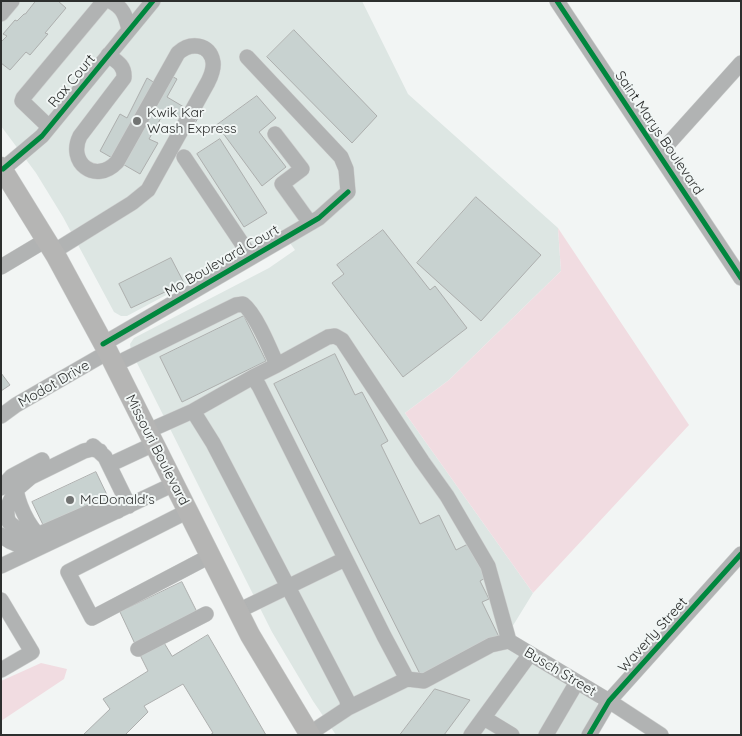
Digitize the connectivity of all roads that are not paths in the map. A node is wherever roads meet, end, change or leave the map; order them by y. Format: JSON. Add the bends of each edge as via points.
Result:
{"nodes":[{"id":1,"x":12,"y":1,"type":"edge"},
{"id":2,"x":104,"y":1,"type":"edge"},
{"id":3,"x":110,"y":1,"type":"edge"},
{"id":4,"x":153,"y":1,"type":"edge"},
{"id":5,"x":557,"y":1,"type":"edge"},
{"id":6,"x":1,"y":14,"type":"edge"},
{"id":7,"x":129,"y":30,"type":"junction"},
{"id":8,"x":108,"y":55,"type":"junction"},
{"id":9,"x":247,"y":57,"type":"dead end"},
{"id":10,"x":741,"y":63,"type":"edge"},
{"id":11,"x":49,"y":127,"type":"junction"},
{"id":12,"x":275,"y":134,"type":"dead end"},
{"id":13,"x":659,"y":154,"type":"junction"},
{"id":14,"x":184,"y":157,"type":"dead end"},
{"id":15,"x":2,"y":168,"type":"edge"},
{"id":16,"x":310,"y":223,"type":"junction"},
{"id":17,"x":50,"y":246,"type":"junction"},
{"id":18,"x":251,"y":257,"type":"junction"},
{"id":19,"x":1,"y":267,"type":"edge"},
{"id":20,"x":741,"y":278,"type":"edge"},
{"id":21,"x":108,"y":354,"type":"junction"},
{"id":22,"x":276,"y":365,"type":"junction"},
{"id":23,"x":253,"y":377,"type":"junction"},
{"id":24,"x":193,"y":411,"type":"junction"},
{"id":25,"x":1,"y":416,"type":"edge"},
{"id":26,"x":151,"y":438,"type":"junction"},
{"id":27,"x":100,"y":451,"type":"junction"},
{"id":28,"x":109,"y":465,"type":"junction"},
{"id":29,"x":174,"y":484,"type":"junction"},
{"id":30,"x":1,"y":488,"type":"edge"},
{"id":31,"x":123,"y":508,"type":"junction"},
{"id":32,"x":188,"y":511,"type":"junction"},
{"id":33,"x":1,"y":535,"type":"edge"},
{"id":34,"x":43,"y":539,"type":"junction"},
{"id":35,"x":741,"y":554,"type":"edge"},
{"id":36,"x":210,"y":556,"type":"junction"},
{"id":37,"x":345,"y":559,"type":"junction"},
{"id":38,"x":1,"y":566,"type":"edge"},
{"id":39,"x":288,"y":587,"type":"junction"},
{"id":40,"x":1,"y":600,"type":"edge"},
{"id":41,"x":238,"y":611,"type":"junction"},
{"id":42,"x":206,"y":614,"type":"dead end"},
{"id":43,"x":508,"y":642,"type":"junction"},
{"id":44,"x":138,"y":649,"type":"dead end"},
{"id":45,"x":530,"y":654,"type":"junction"},
{"id":46,"x":1,"y":670,"type":"edge"},
{"id":47,"x":407,"y":679,"type":"junction"},
{"id":48,"x":577,"y":682,"type":"junction"},
{"id":49,"x":609,"y":701,"type":"junction"},
{"id":50,"x":348,"y":708,"type":"junction"},
{"id":51,"x":484,"y":718,"type":"junction"},
{"id":52,"x":305,"y":733,"type":"edge"},
{"id":53,"x":471,"y":735,"type":"edge"},
{"id":54,"x":512,"y":735,"type":"edge"},
{"id":55,"x":546,"y":735,"type":"edge"},
{"id":56,"x":589,"y":735,"type":"edge"},
{"id":57,"x":661,"y":735,"type":"edge"}],
"edges":[{"from":1,"to":6,"type":"street"},
{"from":2,"to":11,"type":"street","via":[[22,98],[22,102]]},
{"from":3,"to":7,"type":"street","via":[[126,15]]},
{"from":4,"to":7,"type":"street","name":"Rax Court"},
{"from":5,"to":13,"type":"street","name":"Saint Marys Boulevard"},
{"from":7,"to":8,"type":"street","name":"Rax Court"},
{"from":8,"to":11,"type":"street","name":"Rax Court"},
{"from":8,"to":17,"type":"street","via":[[121,64],[125,70],[124,78],[76,144],[79,161],[94,172],[103,172],[117,162],[173,61],[185,47],[203,48],[214,64],[208,82],[148,190],[132,203]]},
{"from":9,"to":16,"type":"street","name":"Mo Boulevard Court","via":[[341,157],[346,169],[348,192]]},
{"from":10,"to":13,"type":"street"},
{"from":11,"to":15,"type":"street","name":"Rax Court"},
{"from":12,"to":16,"type":"street","via":[[302,169],[282,184]]},
{"from":13,"to":20,"type":"street","name":"Saint Marys Boulevard"},
{"from":14,"to":18,"type":"street"},
{"from":15,"to":17,"type":"main road","name":"Missouri Boulevard"},
{"from":16,"to":18,"type":"street","name":"Mo Boulevard Court"},
{"from":17,"to":19,"type":"street"},
{"from":17,"to":21,"type":"main road","name":"Missouri Boulevard"},
{"from":18,"to":21,"type":"street","name":"Mo Boulevard Court"},
{"from":21,"to":22,"type":"street","via":[[243,304],[249,308]]},
{"from":21,"to":25,"type":"street","name":"Modot Drive"},
{"from":21,"to":26,"type":"main road","name":"Missouri Boulevard"},
{"from":22,"to":23,"type":"street"},
{"from":22,"to":43,"type":"street","via":[[328,337],[342,340],[447,496],[488,566]]},
{"from":23,"to":24,"type":"street"},
{"from":23,"to":37,"type":"street"},
{"from":24,"to":26,"type":"street"},
{"from":24,"to":39,"type":"street"},
{"from":26,"to":28,"type":"street"},
{"from":26,"to":29,"type":"main road","name":"Missouri Boulevard"},
{"from":27,"to":28,"type":"street"},
{"from":27,"to":30,"type":"street","via":[[88,443],[79,443],[21,470]]},
{"from":27,"to":34,"type":"street","via":[[84,450],[30,477],[17,488],[24,512]]},
{"from":28,"to":31,"type":"street"},
{"from":29,"to":31,"type":"street"},
{"from":29,"to":32,"type":"main road","name":"Missouri Boulevard"},
{"from":31,"to":34,"type":"street"},
{"from":32,"to":36,"type":"main road","name":"Missouri Boulevard"},
{"from":32,"to":36,"type":"street","via":[[68,572],[92,618]]},
{"from":33,"to":34,"type":"street","via":[[14,544],[27,547]]},
{"from":34,"to":38,"type":"street"},
{"from":35,"to":49,"type":"street","name":"Waverly Street"},
{"from":36,"to":41,"type":"main road","name":"Missouri Boulevard"},
{"from":37,"to":39,"type":"street"},
{"from":37,"to":47,"type":"street"},
{"from":39,"to":41,"type":"street"},
{"from":39,"to":50,"type":"street","via":[[344,693]]},
{"from":40,"to":46,"type":"street","via":[[32,652]]},
{"from":41,"to":52,"type":"main road","name":"Missouri Boulevard"},
{"from":42,"to":44,"type":"street"},
{"from":43,"to":45,"type":"street","name":"Busch Street"},
{"from":43,"to":47,"type":"street","via":[[491,645],[424,681]]},
{"from":45,"to":48,"type":"street","name":"Busch Street"},
{"from":45,"to":51,"type":"street"},
{"from":47,"to":50,"type":"street"},
{"from":48,"to":49,"type":"street","name":"Busch Street"},
{"from":48,"to":55,"type":"street"},
{"from":49,"to":56,"type":"street","name":"Waverly Street"},
{"from":49,"to":57,"type":"street","name":"Busch Street"},
{"from":50,"to":52,"type":"street"},
{"from":51,"to":53,"type":"street"},
{"from":51,"to":54,"type":"street"}]}
